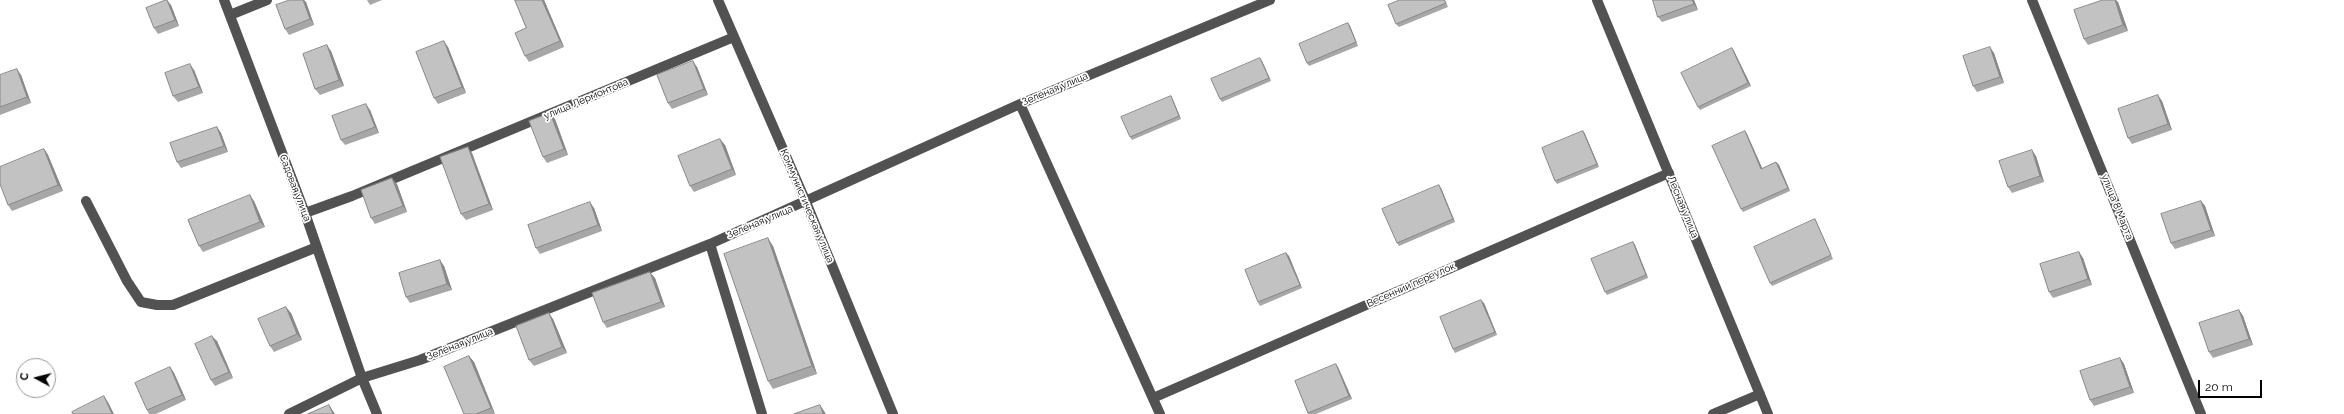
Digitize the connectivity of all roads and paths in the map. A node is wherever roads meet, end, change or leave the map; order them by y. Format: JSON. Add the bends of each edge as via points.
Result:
{"nodes":[{"id":1,"x":224,"y":0,"type":"edge"},
{"id":2,"x":267,"y":0,"type":"edge"},
{"id":3,"x":718,"y":0,"type":"edge"},
{"id":4,"x":1270,"y":0,"type":"edge"},
{"id":5,"x":1597,"y":0,"type":"edge"},
{"id":6,"x":2032,"y":0,"type":"edge"},
{"id":7,"x":230,"y":15,"type":"junction"},
{"id":8,"x":734,"y":37,"type":"junction"},
{"id":9,"x":1020,"y":104,"type":"junction"},
{"id":10,"x":1669,"y":173,"type":"junction"},
{"id":11,"x":86,"y":201,"type":"dead end"},
{"id":12,"x":806,"y":202,"type":"junction"},
{"id":13,"x":305,"y":213,"type":"junction"},
{"id":14,"x":710,"y":244,"type":"junction"},
{"id":15,"x":317,"y":247,"type":"junction"},
{"id":16,"x":362,"y":378,"type":"junction"},
{"id":17,"x":1760,"y":394,"type":"junction"},
{"id":18,"x":1153,"y":398,"type":"junction"},
{"id":19,"x":289,"y":414,"type":"edge"},
{"id":20,"x":377,"y":414,"type":"edge"},
{"id":21,"x":762,"y":414,"type":"edge"},
{"id":22,"x":893,"y":414,"type":"edge"},
{"id":23,"x":1160,"y":414,"type":"edge"},
{"id":24,"x":1713,"y":414,"type":"edge"},
{"id":25,"x":1768,"y":414,"type":"edge"},
{"id":26,"x":2201,"y":414,"type":"edge"}],
"edges":[{"from":1,"to":7,"type":"street","name":"Садовая улица"},
{"from":2,"to":7,"type":"street"},
{"from":3,"to":8,"type":"street","name":"Коммунистическая улица"},
{"from":4,"to":9,"type":"street","name":"Зелёная улица"},
{"from":5,"to":10,"type":"street","name":"Лесная улица"},
{"from":6,"to":26,"type":"street","name":"улица 8 Марта"},
{"from":7,"to":13,"type":"street","name":"Садовая улица"},
{"from":8,"to":12,"type":"street","name":"Коммунистическая улица"},
{"from":8,"to":13,"type":"street","name":"улица Лермонтова","via":[[352,196]]},
{"from":9,"to":12,"type":"street","name":"Зелёная улица"},
{"from":9,"to":18,"type":"street"},
{"from":10,"to":17,"type":"street","name":"Лесная улица"},
{"from":10,"to":18,"type":"street","name":"Весенний переулок"},
{"from":11,"to":15,"type":"street","via":[[130,286],[141,302],[173,305]]},
{"from":12,"to":14,"type":"street","name":"Зелёная улица"},
{"from":12,"to":22,"type":"street","name":"Коммунистическая улица"},
{"from":13,"to":15,"type":"street","name":"Садовая улица"},
{"from":14,"to":16,"type":"street","name":"Зелёная улица","via":[[420,360]]},
{"from":14,"to":21,"type":"street"},
{"from":15,"to":16,"type":"street","name":"Садовая улица"},
{"from":16,"to":19,"type":"street","name":"Зелёная улица"},
{"from":16,"to":20,"type":"street","name":"Садовая улица"},
{"from":17,"to":24,"type":"street"},
{"from":17,"to":25,"type":"street","name":"Лесная улица"},
{"from":18,"to":23,"type":"street"}]}
